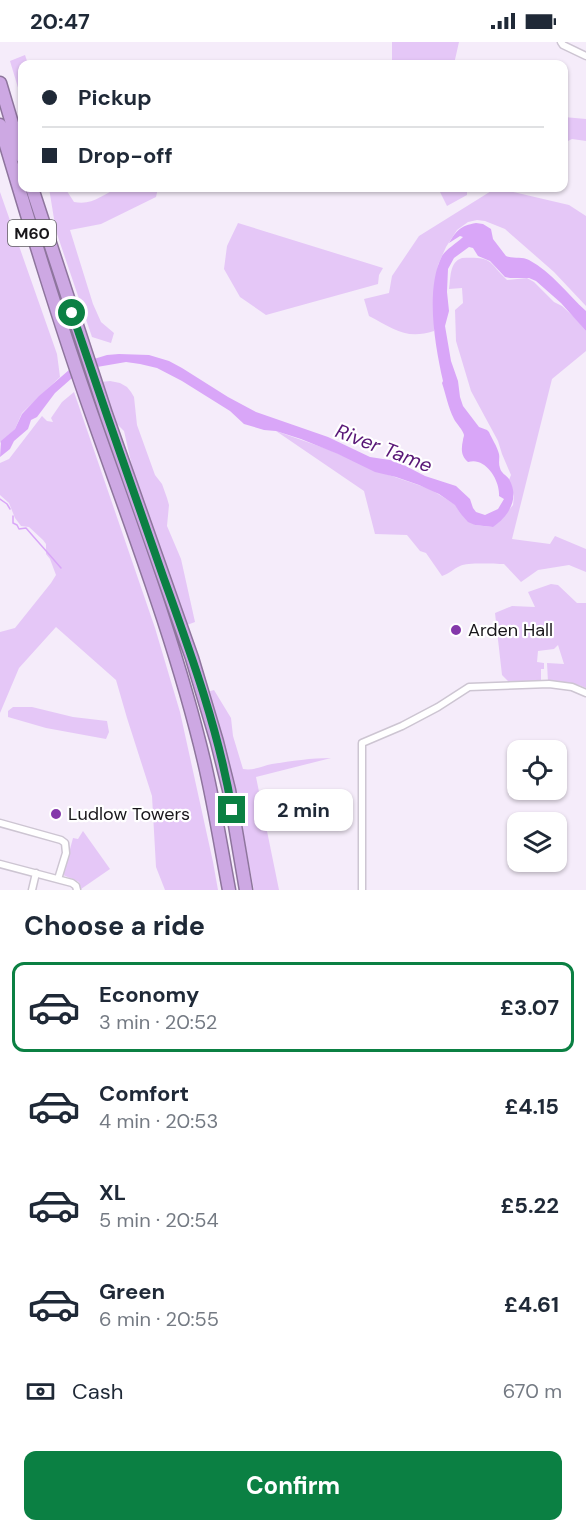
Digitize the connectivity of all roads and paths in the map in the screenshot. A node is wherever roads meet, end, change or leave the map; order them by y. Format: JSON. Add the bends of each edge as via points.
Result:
{"nodes":[{"id":1,"x":561,"y":42,"type":"edge"},
{"id":2,"x":586,"y":56,"type":"edge"},
{"id":3,"x":0,"y":83,"type":"edge"},
{"id":4,"x":0,"y":125,"type":"edge"},
{"id":5,"x":18,"y":144,"type":"edge"},
{"id":6,"x":18,"y":186,"type":"edge"},
{"id":7,"x":20,"y":192,"type":"edge"},
{"id":8,"x":33,"y":192,"type":"edge"},
{"id":9,"x":586,"y":693,"type":"edge"},
{"id":10,"x":0,"y":823,"type":"edge"},
{"id":11,"x":0,"y":864,"type":"edge"},
{"id":12,"x":36,"y":873,"type":"junction"},
{"id":13,"x":58,"y":879,"type":"junction"},
{"id":14,"x":32,"y":890,"type":"edge"},
{"id":15,"x":77,"y":890,"type":"edge"},
{"id":16,"x":229,"y":890,"type":"edge"},
{"id":17,"x":246,"y":890,"type":"edge"},
{"id":18,"x":362,"y":890,"type":"edge"}],
"edges":[{"from":1,"to":2,"type":"street"},
{"from":3,"to":5,"type":"highway"},
{"from":4,"to":6,"type":"highway","number":"M60"},
{"from":7,"to":16,"type":"highway","number":"M60","via":[[183,684],[212,793]]},
{"from":8,"to":17,"type":"highway","number":"M60","via":[[192,658],[229,790]]},
{"from":9,"to":18,"type":"street","via":[[549,684],[468,687],[438,707],[362,743]]},
{"from":10,"to":13,"type":"street","via":[[65,843]]},
{"from":11,"to":12,"type":"street"},
{"from":12,"to":13,"type":"street"},
{"from":12,"to":14,"type":"street"},
{"from":13,"to":15,"type":"street","via":[[72,883]]}]}
